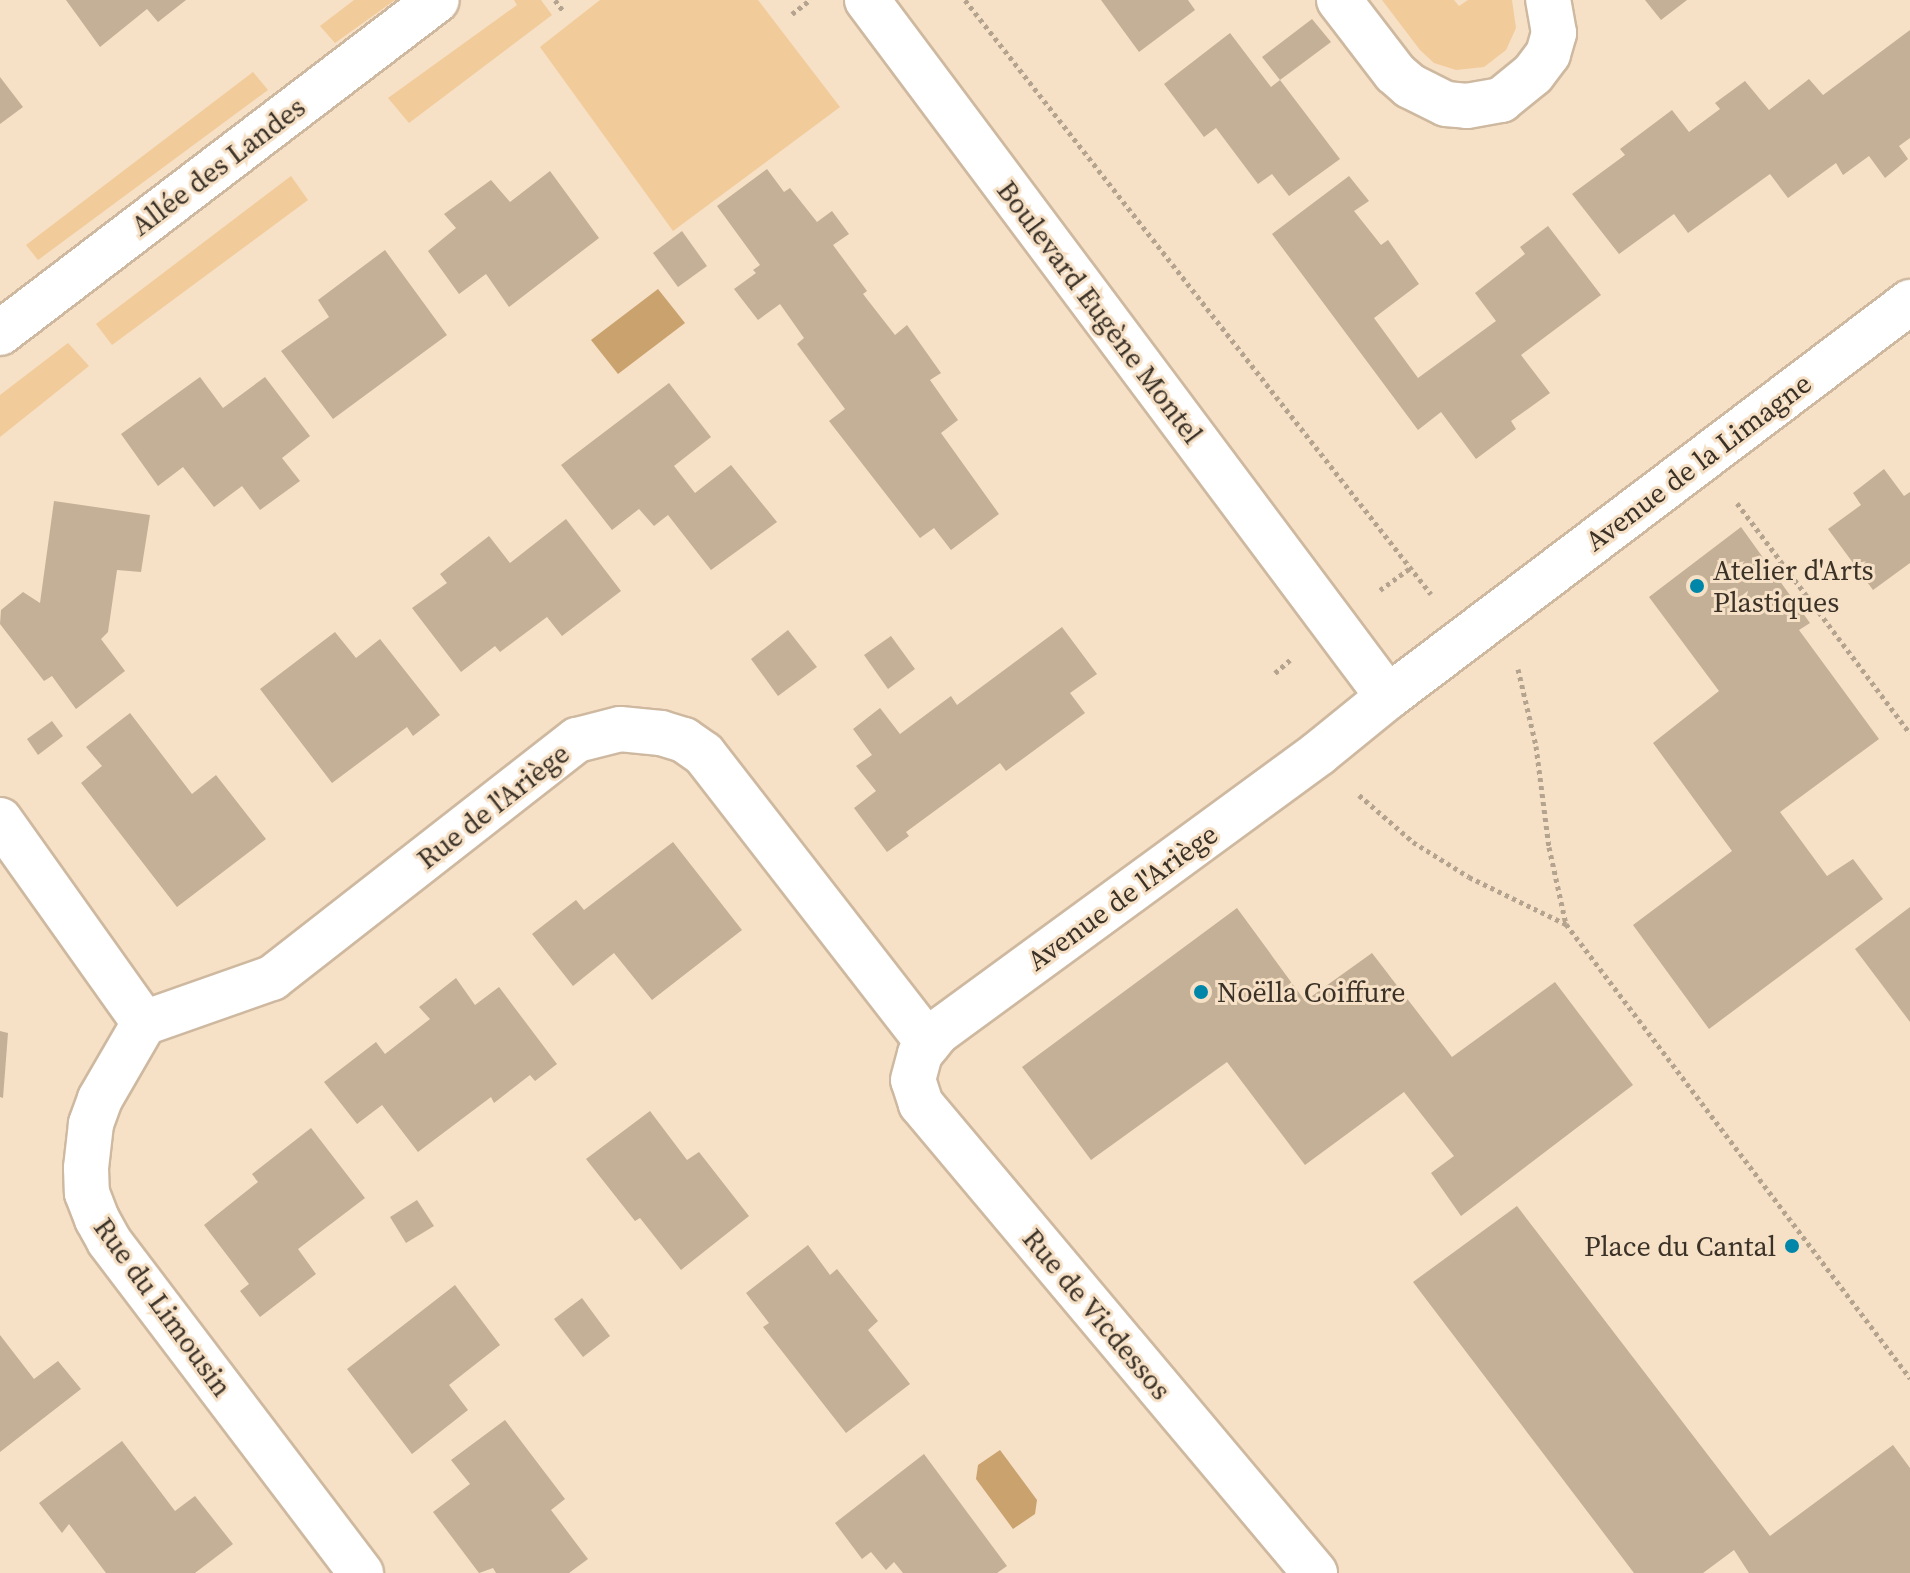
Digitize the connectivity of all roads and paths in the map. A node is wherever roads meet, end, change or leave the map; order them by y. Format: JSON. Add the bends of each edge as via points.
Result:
{"nodes":[{"id":1,"x":437,"y":0,"type":"edge"},
{"id":2,"x":555,"y":0,"type":"edge"},
{"id":3,"x":810,"y":0,"type":"edge"},
{"id":4,"x":867,"y":0,"type":"edge"},
{"id":5,"x":965,"y":0,"type":"edge"},
{"id":6,"x":1339,"y":0,"type":"edge"},
{"id":7,"x":1548,"y":0,"type":"edge"},
{"id":8,"x":564,"y":12,"type":"dead end"},
{"id":9,"x":792,"y":14,"type":"dead end"},
{"id":10,"x":1910,"y":302,"type":"edge"},
{"id":11,"x":0,"y":333,"type":"edge"},
{"id":12,"x":1702,"y":458,"type":"junction"},
{"id":13,"x":1488,"y":622,"type":"junction"},
{"id":14,"x":1388,"y":697,"type":"junction"},
{"id":15,"x":1910,"y":733,"type":"edge"},
{"id":16,"x":1319,"y":753,"type":"junction"},
{"id":17,"x":0,"y":820,"type":"edge"},
{"id":18,"x":1566,"y":924,"type":"junction"},
{"id":19,"x":144,"y":1023,"type":"junction"},
{"id":20,"x":928,"y":1043,"type":"junction"},
{"id":21,"x":1910,"y":1378,"type":"edge"},
{"id":22,"x":361,"y":1573,"type":"edge"},
{"id":23,"x":1315,"y":1573,"type":"edge"}],
"edges":[{"from":1,"to":11,"type":"street","name":"Allée des Landes"},
{"from":2,"to":8,"type":"path"},
{"from":3,"to":9,"type":"path"},
{"from":4,"to":14,"type":"street","name":"Boulevard Eugène Montel"},
{"from":5,"to":13,"type":"path","via":[[1444,610]]},
{"from":6,"to":7,"type":"street","via":[[1410,86],[1446,104],[1467,106],[1501,100],[1533,74],[1548,54],[1554,33]]},
{"from":10,"to":12,"type":"street","name":"Avenue de la Limagne"},
{"from":12,"to":13,"type":"street","name":"Avenue de la Limagne"},
{"from":12,"to":15,"type":"path"},
{"from":13,"to":14,"type":"street"},
{"from":13,"to":18,"type":"path","via":[[1519,671]]},
{"from":14,"to":16,"type":"street"},
{"from":16,"to":18,"type":"path","via":[[1371,808],[1413,842],[1469,877]]},
{"from":16,"to":20,"type":"street","name":"Avenue de l'Ariège"},
{"from":17,"to":19,"type":"street"},
{"from":18,"to":21,"type":"path"},
{"from":19,"to":20,"type":"street","name":"Rue de l'Ariège","via":[[272,978],[577,740],[620,729],[661,733],[704,754]]},
{"from":19,"to":22,"type":"street","name":"Rue du Limousin","via":[[91,1124],[87,1193],[97,1219]]},
{"from":20,"to":23,"type":"street","name":"Rue de Vicdessos","via":[[913,1080],[921,1104]]}]}
